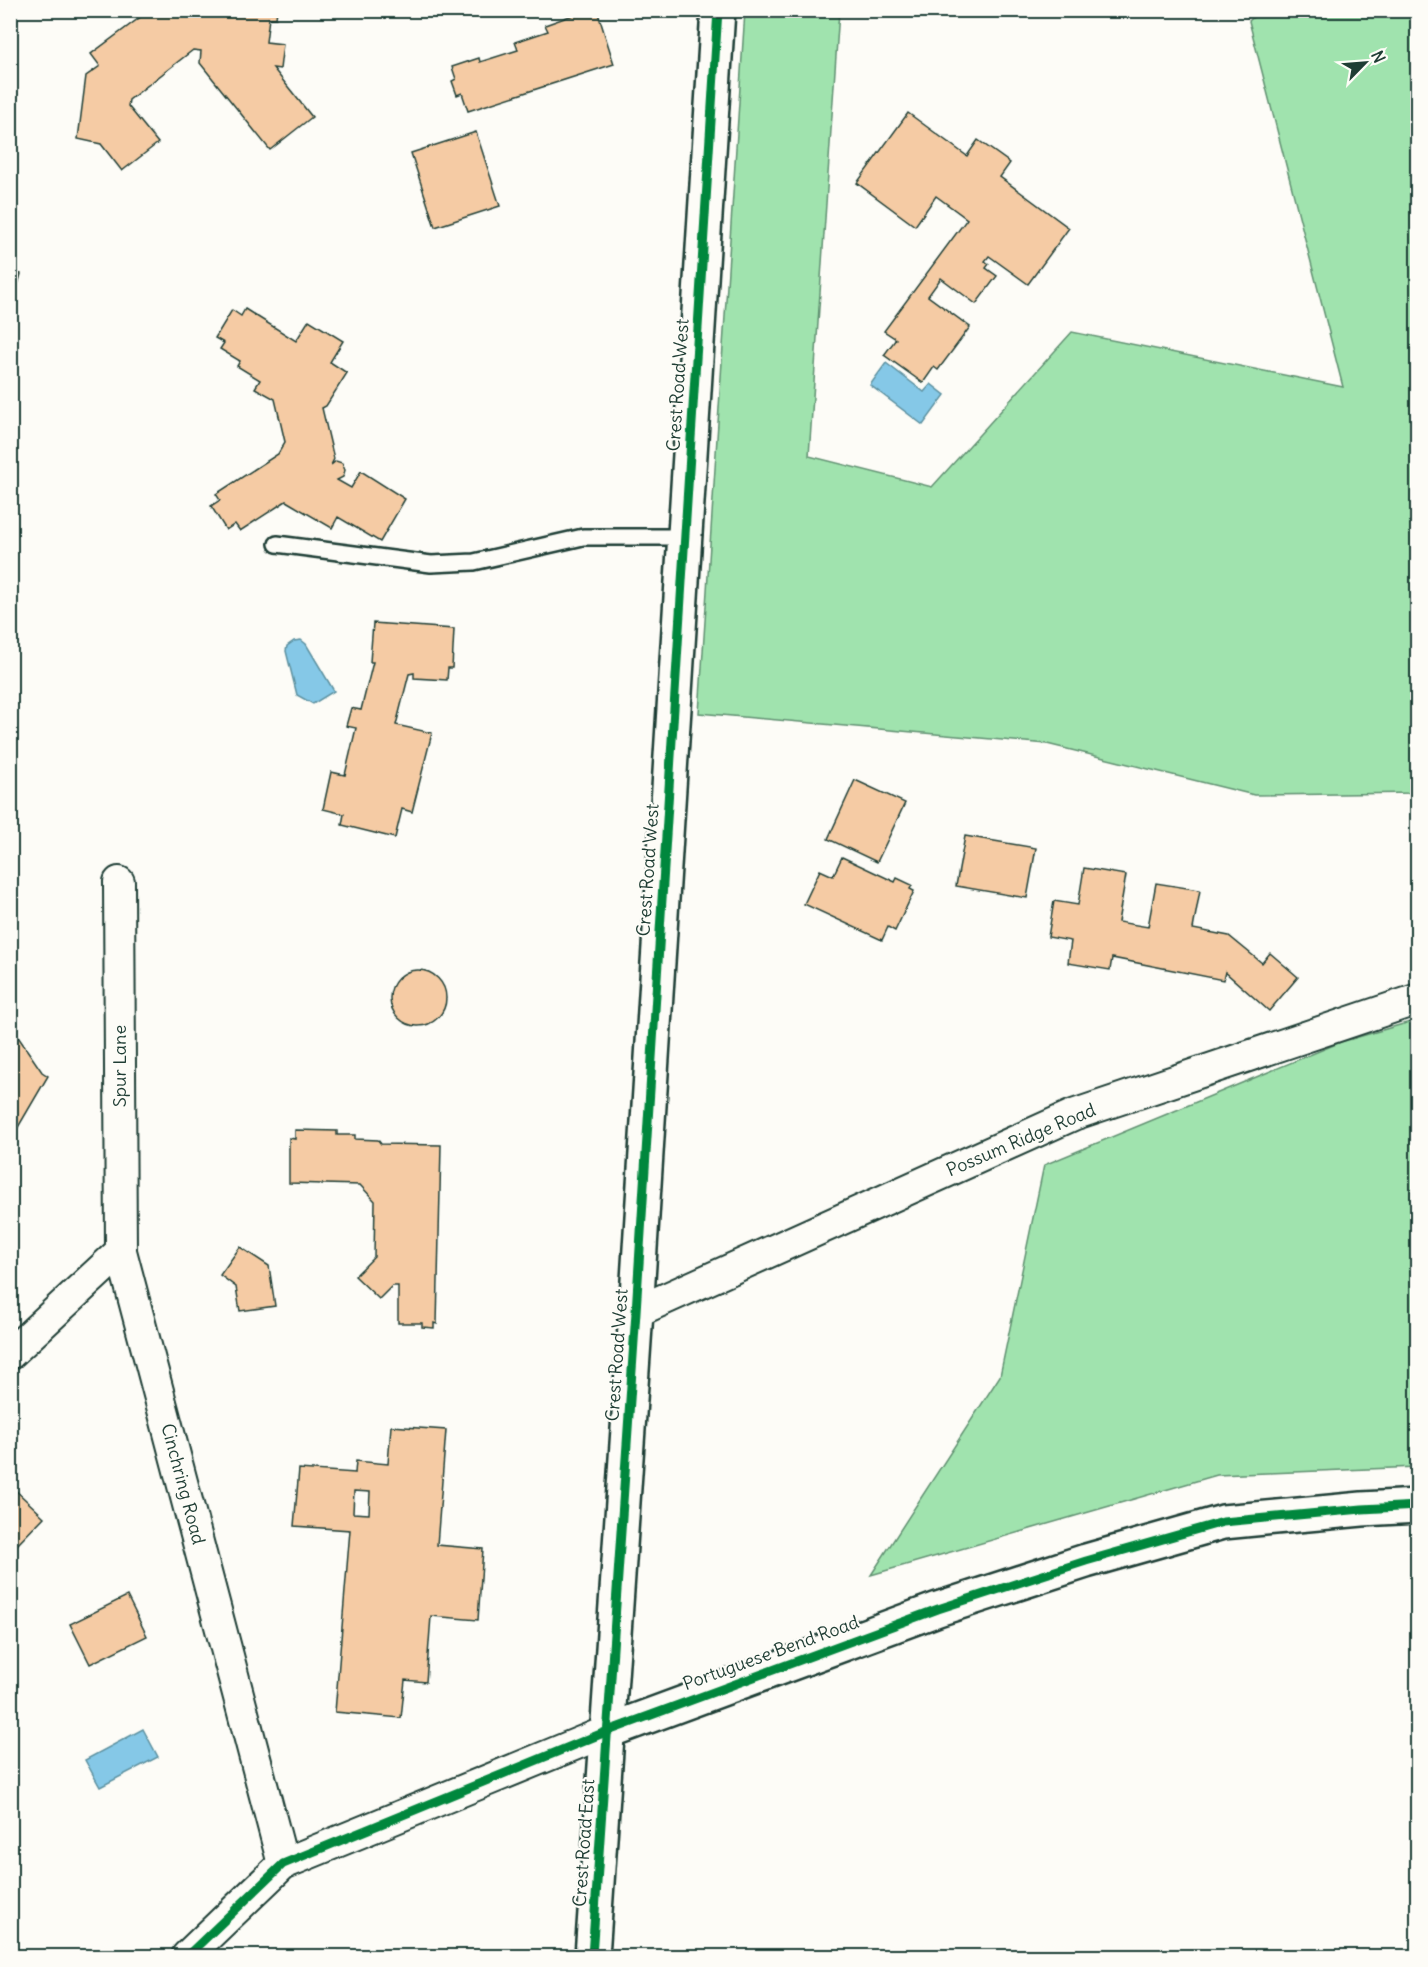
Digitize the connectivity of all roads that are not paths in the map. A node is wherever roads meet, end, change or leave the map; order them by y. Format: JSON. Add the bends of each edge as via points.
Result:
{"nodes":[{"id":1,"x":718,"y":10,"type":"edge"},
{"id":2,"x":685,"y":537,"type":"junction"},
{"id":3,"x":278,"y":544,"type":"dead end"},
{"id":4,"x":119,"y":882,"type":"dead end"},
{"id":5,"x":1418,"y":999,"type":"edge"},
{"id":6,"x":121,"y":1251,"type":"junction"},
{"id":7,"x":636,"y":1312,"type":"junction"},
{"id":8,"x":10,"y":1354,"type":"edge"},
{"id":9,"x":1418,"y":1506,"type":"edge"},
{"id":10,"x":608,"y":1731,"type":"junction"},
{"id":11,"x":283,"y":1864,"type":"junction"},
{"id":12,"x":187,"y":1956,"type":"edge"},
{"id":13,"x":592,"y":1956,"type":"edge"}],
"edges":[{"from":1,"to":2,"type":"street","name":"Crest Road West"},
{"from":2,"to":3,"type":"lane","via":[[583,537],[474,562],[431,564]]},
{"from":2,"to":7,"type":"street","name":"Crest Road West"},
{"from":4,"to":6,"type":"street","name":"Spur Lane"},
{"from":5,"to":7,"type":"street","name":"Possum Ridge Road","via":[[1073,1116]]},
{"from":6,"to":8,"type":"street"},
{"from":6,"to":11,"type":"street","name":"Cinchring Road"},
{"from":7,"to":10,"type":"street","name":"Crest Road West"},
{"from":9,"to":10,"type":"street","name":"Portuguese Bend Road","via":[[1223,1522],[1200,1528],[938,1608]]},
{"from":10,"to":11,"type":"street","name":"Portuguese Bend Road"},
{"from":10,"to":13,"type":"street","name":"Crest Road East"},
{"from":11,"to":12,"type":"street","name":"Portuguese Bend Road"}]}
